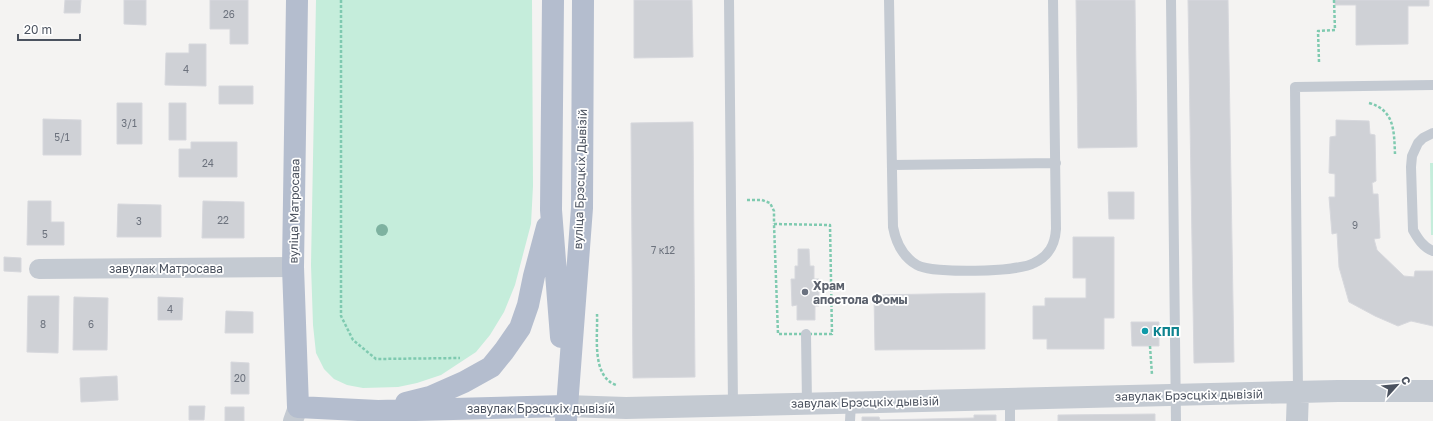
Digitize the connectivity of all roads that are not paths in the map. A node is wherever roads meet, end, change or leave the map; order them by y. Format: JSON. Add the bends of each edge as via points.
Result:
{"nodes":[{"id":1,"x":297,"y":0,"type":"edge"},
{"id":2,"x":552,"y":0,"type":"edge"},
{"id":3,"x":583,"y":0,"type":"edge"},
{"id":4,"x":729,"y":0,"type":"edge"},
{"id":5,"x":889,"y":0,"type":"edge"},
{"id":6,"x":1053,"y":0,"type":"edge"},
{"id":7,"x":1171,"y":0,"type":"edge"},
{"id":8,"x":1433,"y":86,"type":"edge"},
{"id":9,"x":1433,"y":133,"type":"edge"},
{"id":10,"x":1056,"y":163,"type":"junction"},
{"id":11,"x":892,"y":165,"type":"junction"},
{"id":12,"x":551,"y":210,"type":"junction"},
{"id":13,"x":1433,"y":251,"type":"edge"},
{"id":14,"x":293,"y":267,"type":"junction"},
{"id":15,"x":39,"y":269,"type":"dead end"},
{"id":16,"x":806,"y":334,"type":"road end"},
{"id":17,"x":1433,"y":391,"type":"edge"},
{"id":18,"x":1298,"y":392,"type":"junction"},
{"id":19,"x":1175,"y":395,"type":"junction"},
{"id":20,"x":1010,"y":399,"type":"junction"},
{"id":21,"x":807,"y":404,"type":"junction"},
{"id":22,"x":733,"y":406,"type":"junction"},
{"id":23,"x":378,"y":411,"type":"junction"},
{"id":24,"x":850,"y":412,"type":"edge"},
{"id":25,"x":566,"y":413,"type":"edge"},
{"id":26,"x":296,"y":414,"type":"edge"},
{"id":27,"x":1010,"y":421,"type":"edge"},
{"id":28,"x":1176,"y":421,"type":"edge"},
{"id":29,"x":1297,"y":421,"type":"edge"}],
"edges":[{"from":1,"to":14,"type":"main road","name":"вуліца Матросава"},
{"from":2,"to":12,"type":"main road","name":"вуліца Брэсцкіх Дывізій"},
{"from":3,"to":25,"type":"main road","name":"вуліца Брэсцкіх Дывізій","via":[[582,208]]},
{"from":4,"to":22,"type":"lane"},
{"from":5,"to":11,"type":"lane"},
{"from":6,"to":10,"type":"lane"},
{"from":7,"to":19,"type":"lane"},
{"from":8,"to":18,"type":"lane","via":[[1295,87]]},
{"from":9,"to":13,"type":"lane","via":[[1418,143],[1412,156],[1411,167],[1413,230],[1422,244]]},
{"from":10,"to":11,"type":"lane"},
{"from":10,"to":11,"type":"lane","via":[[1055,240],[1051,250],[1044,257],[1029,265],[1012,269],[940,271],[917,265],[904,253],[895,238]]},
{"from":12,"to":23,"type":"main road","via":[[528,305],[520,328],[504,351],[491,366],[464,382],[430,397]]},
{"from":12,"to":25,"type":"main road","name":"вуліца Брэсцкіх Дывізій"},
{"from":14,"to":15,"type":"street","name":"завулак Матросава"},
{"from":14,"to":26,"type":"main road","name":"вуліца Матросава"},
{"from":16,"to":21,"type":"lane"},
{"from":17,"to":18,"type":"street","name":"завулак Брэсцкіх дывізій"},
{"from":18,"to":19,"type":"street","name":"завулак Брэсцкіх дывізій"},
{"from":18,"to":29,"type":"street"},
{"from":19,"to":20,"type":"street","name":"завулак Брэсцкіх дывізій"},
{"from":19,"to":28,"type":"lane"},
{"from":20,"to":24,"type":"street","name":"завулак Брэсцкіх дывізій"},
{"from":20,"to":27,"type":"lane"},
{"from":21,"to":22,"type":"street","name":"завулак Брэсцкіх дывізій"},
{"from":21,"to":24,"type":"street","name":"завулак Брэсцкіх дывізій"},
{"from":22,"to":25,"type":"street","name":"завулак Брэсцкіх дывізій","via":[[626,408]]},
{"from":23,"to":25,"type":"main road","name":"завулак Брэсцкіх дывізій"},
{"from":23,"to":26,"type":"main road","name":"завулак Брэсцкіх дывізій"}]}
